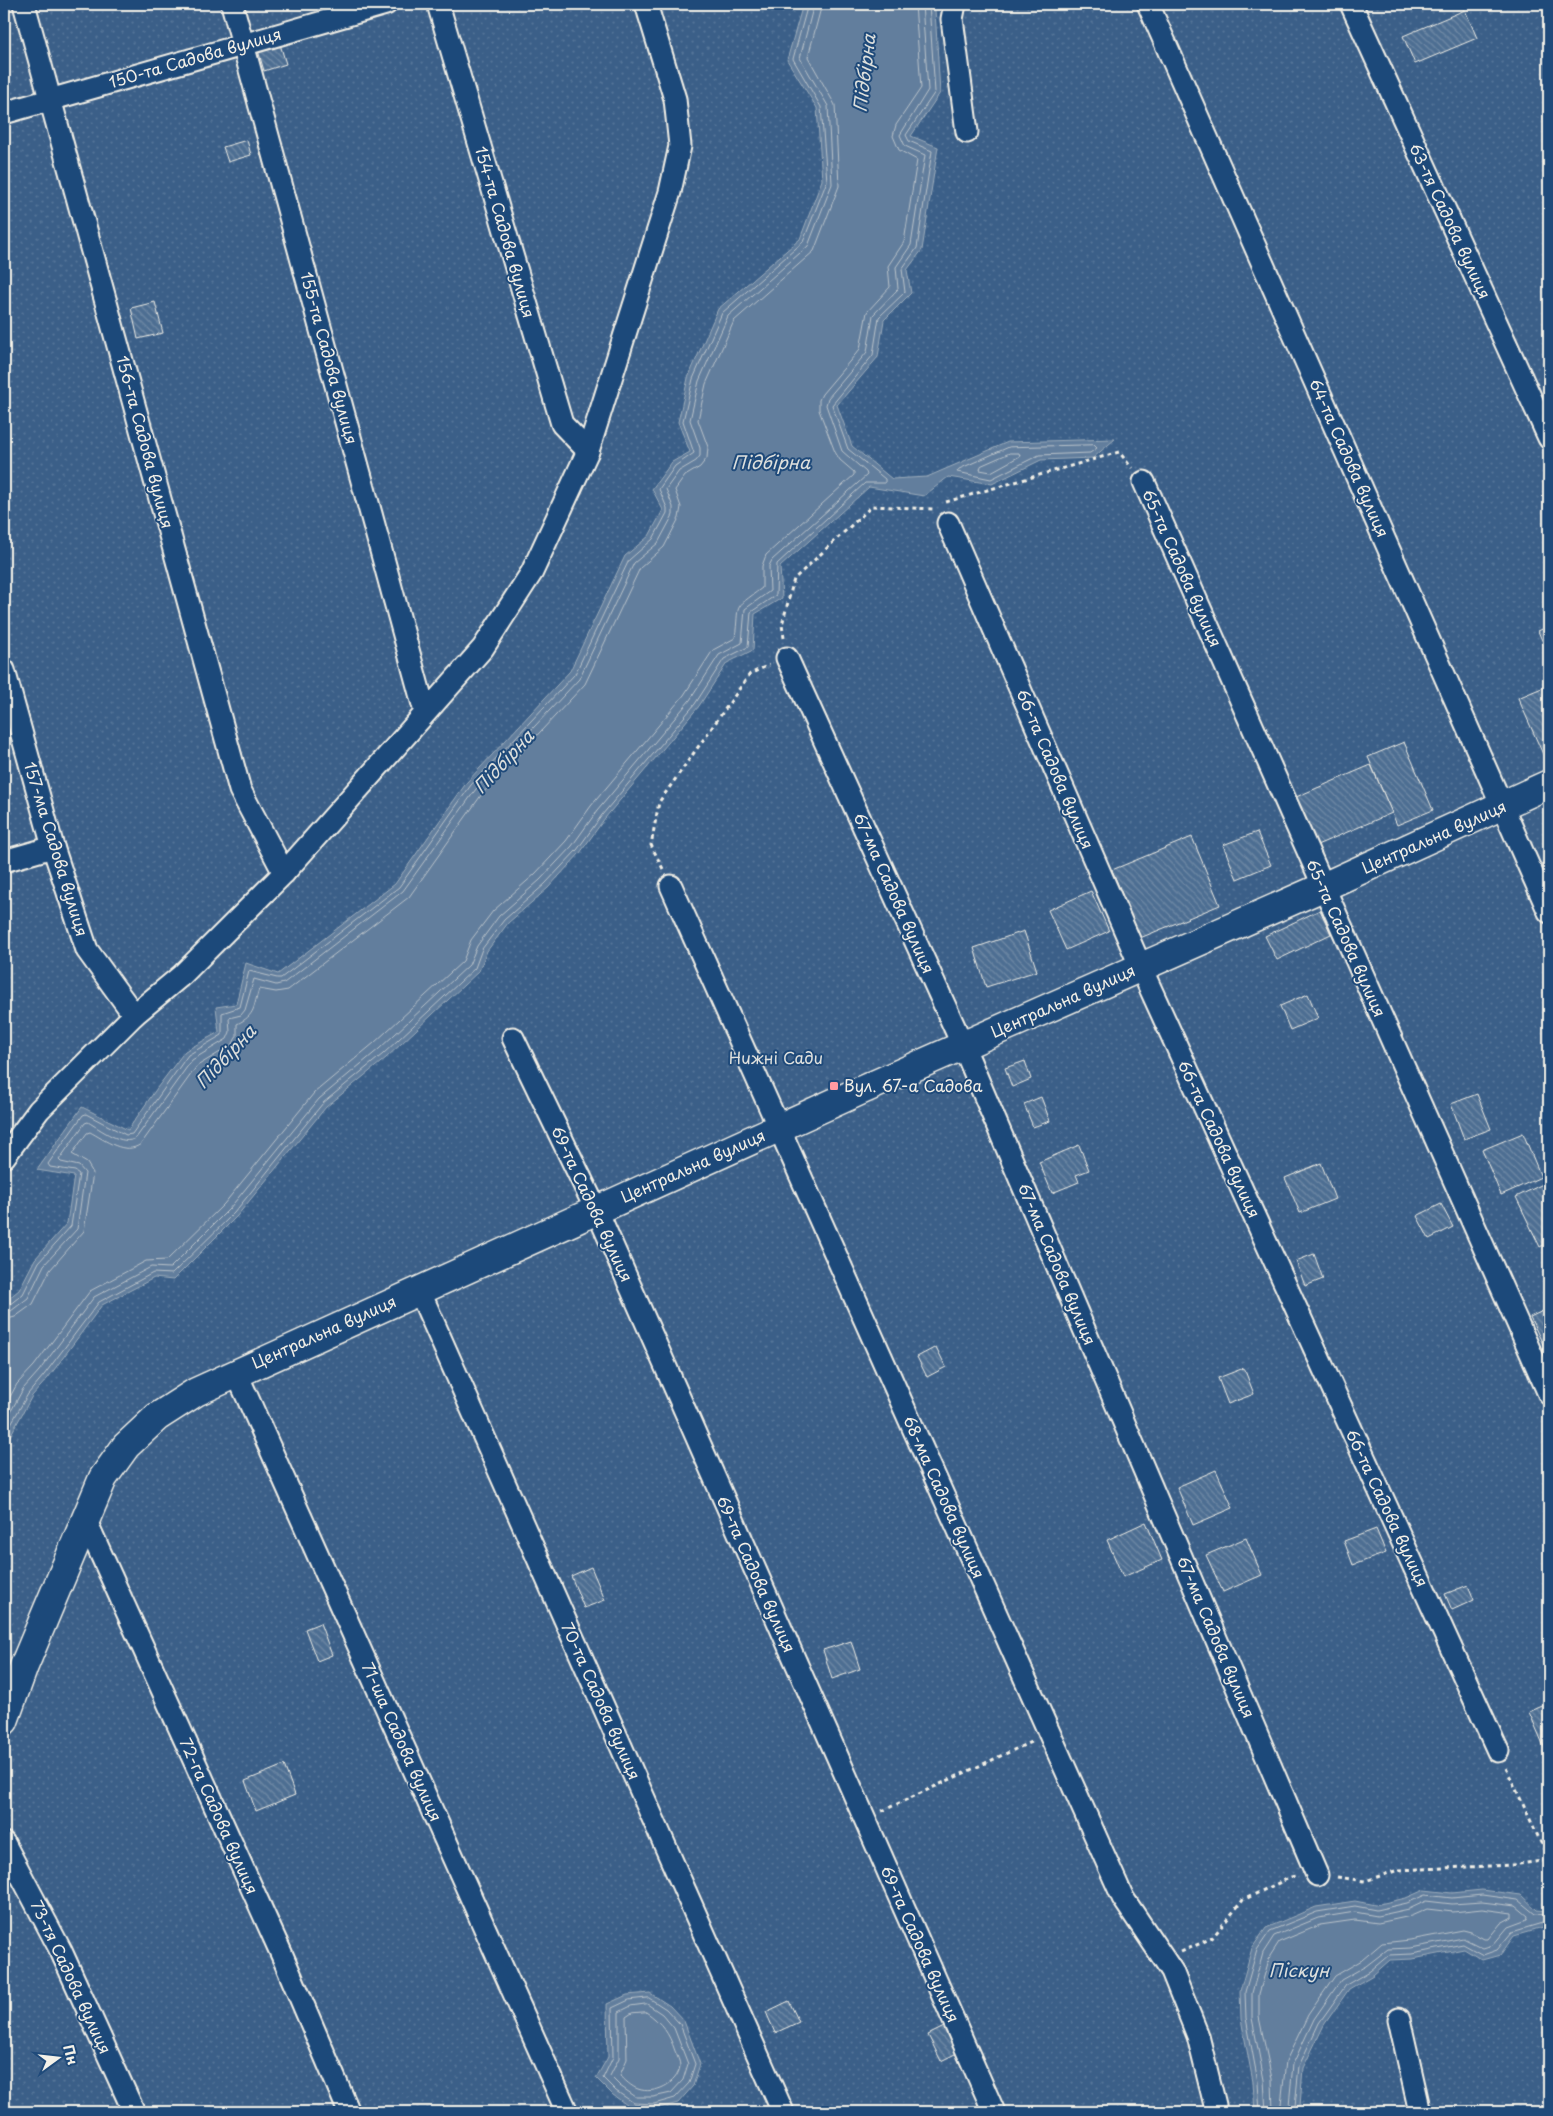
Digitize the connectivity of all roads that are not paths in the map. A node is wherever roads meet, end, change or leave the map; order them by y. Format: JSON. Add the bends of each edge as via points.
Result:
{"nodes":[{"id":1,"x":24,"y":4,"type":"edge"},
{"id":2,"x":232,"y":4,"type":"edge"},
{"id":3,"x":386,"y":4,"type":"edge"},
{"id":4,"x":438,"y":4,"type":"edge"},
{"id":5,"x":646,"y":4,"type":"edge"},
{"id":6,"x":955,"y":4,"type":"edge"},
{"id":7,"x":1148,"y":4,"type":"edge"},
{"id":8,"x":1351,"y":4,"type":"edge"},
{"id":9,"x":244,"y":44,"type":"junction"},
{"id":10,"x":51,"y":99,"type":"junction"},
{"id":11,"x":4,"y":112,"type":"edge"},
{"id":12,"x":967,"y":132,"type":"dead end"},
{"id":13,"x":1549,"y":438,"type":"edge"},
{"id":14,"x":588,"y":451,"type":"junction"},
{"id":15,"x":1144,"y":482,"type":"dead end"},
{"id":16,"x":948,"y":523,"type":"dead end"},
{"id":17,"x":787,"y":658,"type":"road end"},
{"id":18,"x":4,"y":670,"type":"edge"},
{"id":19,"x":425,"y":712,"type":"junction"},
{"id":20,"x":1549,"y":784,"type":"edge"},
{"id":21,"x":1502,"y":806,"type":"junction"},
{"id":22,"x":53,"y":847,"type":"junction"},
{"id":23,"x":4,"y":861,"type":"edge"},
{"id":24,"x":284,"y":873,"type":"junction"},
{"id":25,"x":671,"y":886,"type":"road end"},
{"id":26,"x":1324,"y":887,"type":"junction"},
{"id":27,"x":1549,"y":912,"type":"edge"},
{"id":28,"x":1141,"y":967,"type":"junction"},
{"id":29,"x":134,"y":1014,"type":"junction"},
{"id":30,"x":513,"y":1038,"type":"dead end"},
{"id":31,"x":963,"y":1045,"type":"junction"},
{"id":32,"x":780,"y":1127,"type":"junction"},
{"id":33,"x":4,"y":1157,"type":"edge"},
{"id":34,"x":596,"y":1210,"type":"junction"},
{"id":35,"x":419,"y":1290,"type":"junction"},
{"id":36,"x":236,"y":1372,"type":"junction"},
{"id":37,"x":1549,"y":1394,"type":"edge"},
{"id":38,"x":86,"y":1521,"type":"junction"},
{"id":39,"x":4,"y":1721,"type":"edge"},
{"id":40,"x":1498,"y":1751,"type":"road end"},
{"id":41,"x":4,"y":1843,"type":"edge"},
{"id":42,"x":1317,"y":1875,"type":"road end"},
{"id":43,"x":1399,"y":2019,"type":"dead end"},
{"id":44,"x":1215,"y":2105,"type":"dead end"},
{"id":45,"x":134,"y":2112,"type":"edge"},
{"id":46,"x":349,"y":2112,"type":"edge"},
{"id":47,"x":567,"y":2112,"type":"edge"},
{"id":48,"x":784,"y":2112,"type":"edge"},
{"id":49,"x":994,"y":2112,"type":"edge"},
{"id":50,"x":1420,"y":2112,"type":"edge"}],
"edges":[{"from":1,"to":10,"type":"street","name":"156-та Садова вулиця"},
{"from":2,"to":9,"type":"street","name":"155-та Садова вулиця"},
{"from":3,"to":9,"type":"street","name":"150-та Садова вулиця"},
{"from":4,"to":14,"type":"street","name":"154-та Садова вулиця","via":[[562,424]]},
{"from":5,"to":14,"type":"street","via":[[675,99],[680,146],[670,192]]},
{"from":6,"to":12,"type":"street","via":[[952,19]]},
{"from":7,"to":21,"type":"street","name":"64-та Садова вулиця"},
{"from":8,"to":13,"type":"street","name":"63-тя Садова вулиця"},
{"from":9,"to":10,"type":"street","name":"150-та Садова вулиця"},
{"from":9,"to":19,"type":"street","name":"155-та Садова вулиця"},
{"from":10,"to":11,"type":"street","name":"150-та Садова вулиця"},
{"from":10,"to":24,"type":"street","name":"156-та Садова вулиця","via":[[240,790]]},
{"from":14,"to":19,"type":"street","via":[[532,572],[483,648]]},
{"from":15,"to":26,"type":"street","name":"65-та Садова вулиця"},
{"from":16,"to":28,"type":"street","name":"66-та Садова вулиця"},
{"from":17,"to":31,"type":"street","name":"67-ма Садова вулиця"},
{"from":18,"to":22,"type":"street","name":"157-ма Садова вулиця"},
{"from":19,"to":24,"type":"street"},
{"from":20,"to":21,"type":"street","name":"Центральна вулиця"},
{"from":21,"to":26,"type":"street","name":"Центральна вулиця"},
{"from":21,"to":27,"type":"street","name":"64-та Садова вулиця"},
{"from":22,"to":23,"type":"street"},
{"from":22,"to":29,"type":"street","name":"157-ма Садова вулиця","via":[[87,950]]},
{"from":24,"to":29,"type":"street","via":[[182,975]]},
{"from":25,"to":32,"type":"street","name":"68-ма Садова вулиця"},
{"from":26,"to":28,"type":"street","name":"Центральна вулиця"},
{"from":26,"to":37,"type":"street","name":"65-та Садова вулиця"},
{"from":28,"to":31,"type":"street","name":"Центральна вулиця"},
{"from":28,"to":40,"type":"street","name":"66-та Садова вулиця"},
{"from":29,"to":33,"type":"street","via":[[39,1110]]},
{"from":30,"to":34,"type":"street","name":"69-та Садова вулиця"},
{"from":31,"to":32,"type":"street","name":"Центральна вулиця"},
{"from":31,"to":42,"type":"street","name":"67-ма Садова вулиця"},
{"from":32,"to":34,"type":"street","name":"Центральна вулиця"},
{"from":32,"to":44,"type":"street","name":"68-ма Садова вулиця","via":[[1123,1898],[1172,1971],[1198,2036]]},
{"from":34,"to":35,"type":"street","name":"Центральна вулиця"},
{"from":34,"to":49,"type":"street","name":"69-та Садова вулиця"},
{"from":35,"to":36,"type":"street","name":"Центральна вулиця"},
{"from":35,"to":48,"type":"street","name":"70-та Садова вулиця"},
{"from":36,"to":38,"type":"street","name":"Центральна вулиця","via":[[157,1417],[126,1446],[103,1478]]},
{"from":36,"to":47,"type":"street","name":"71-ша Садова вулиця"},
{"from":38,"to":39,"type":"street","name":"Центральна вулиця"},
{"from":38,"to":46,"type":"street","name":"72-га Садова вулиця","via":[[282,1955]]},
{"from":41,"to":45,"type":"street","name":"73-тя Садова вулиця","via":[[61,1951]]},
{"from":43,"to":50,"type":"street"}]}
